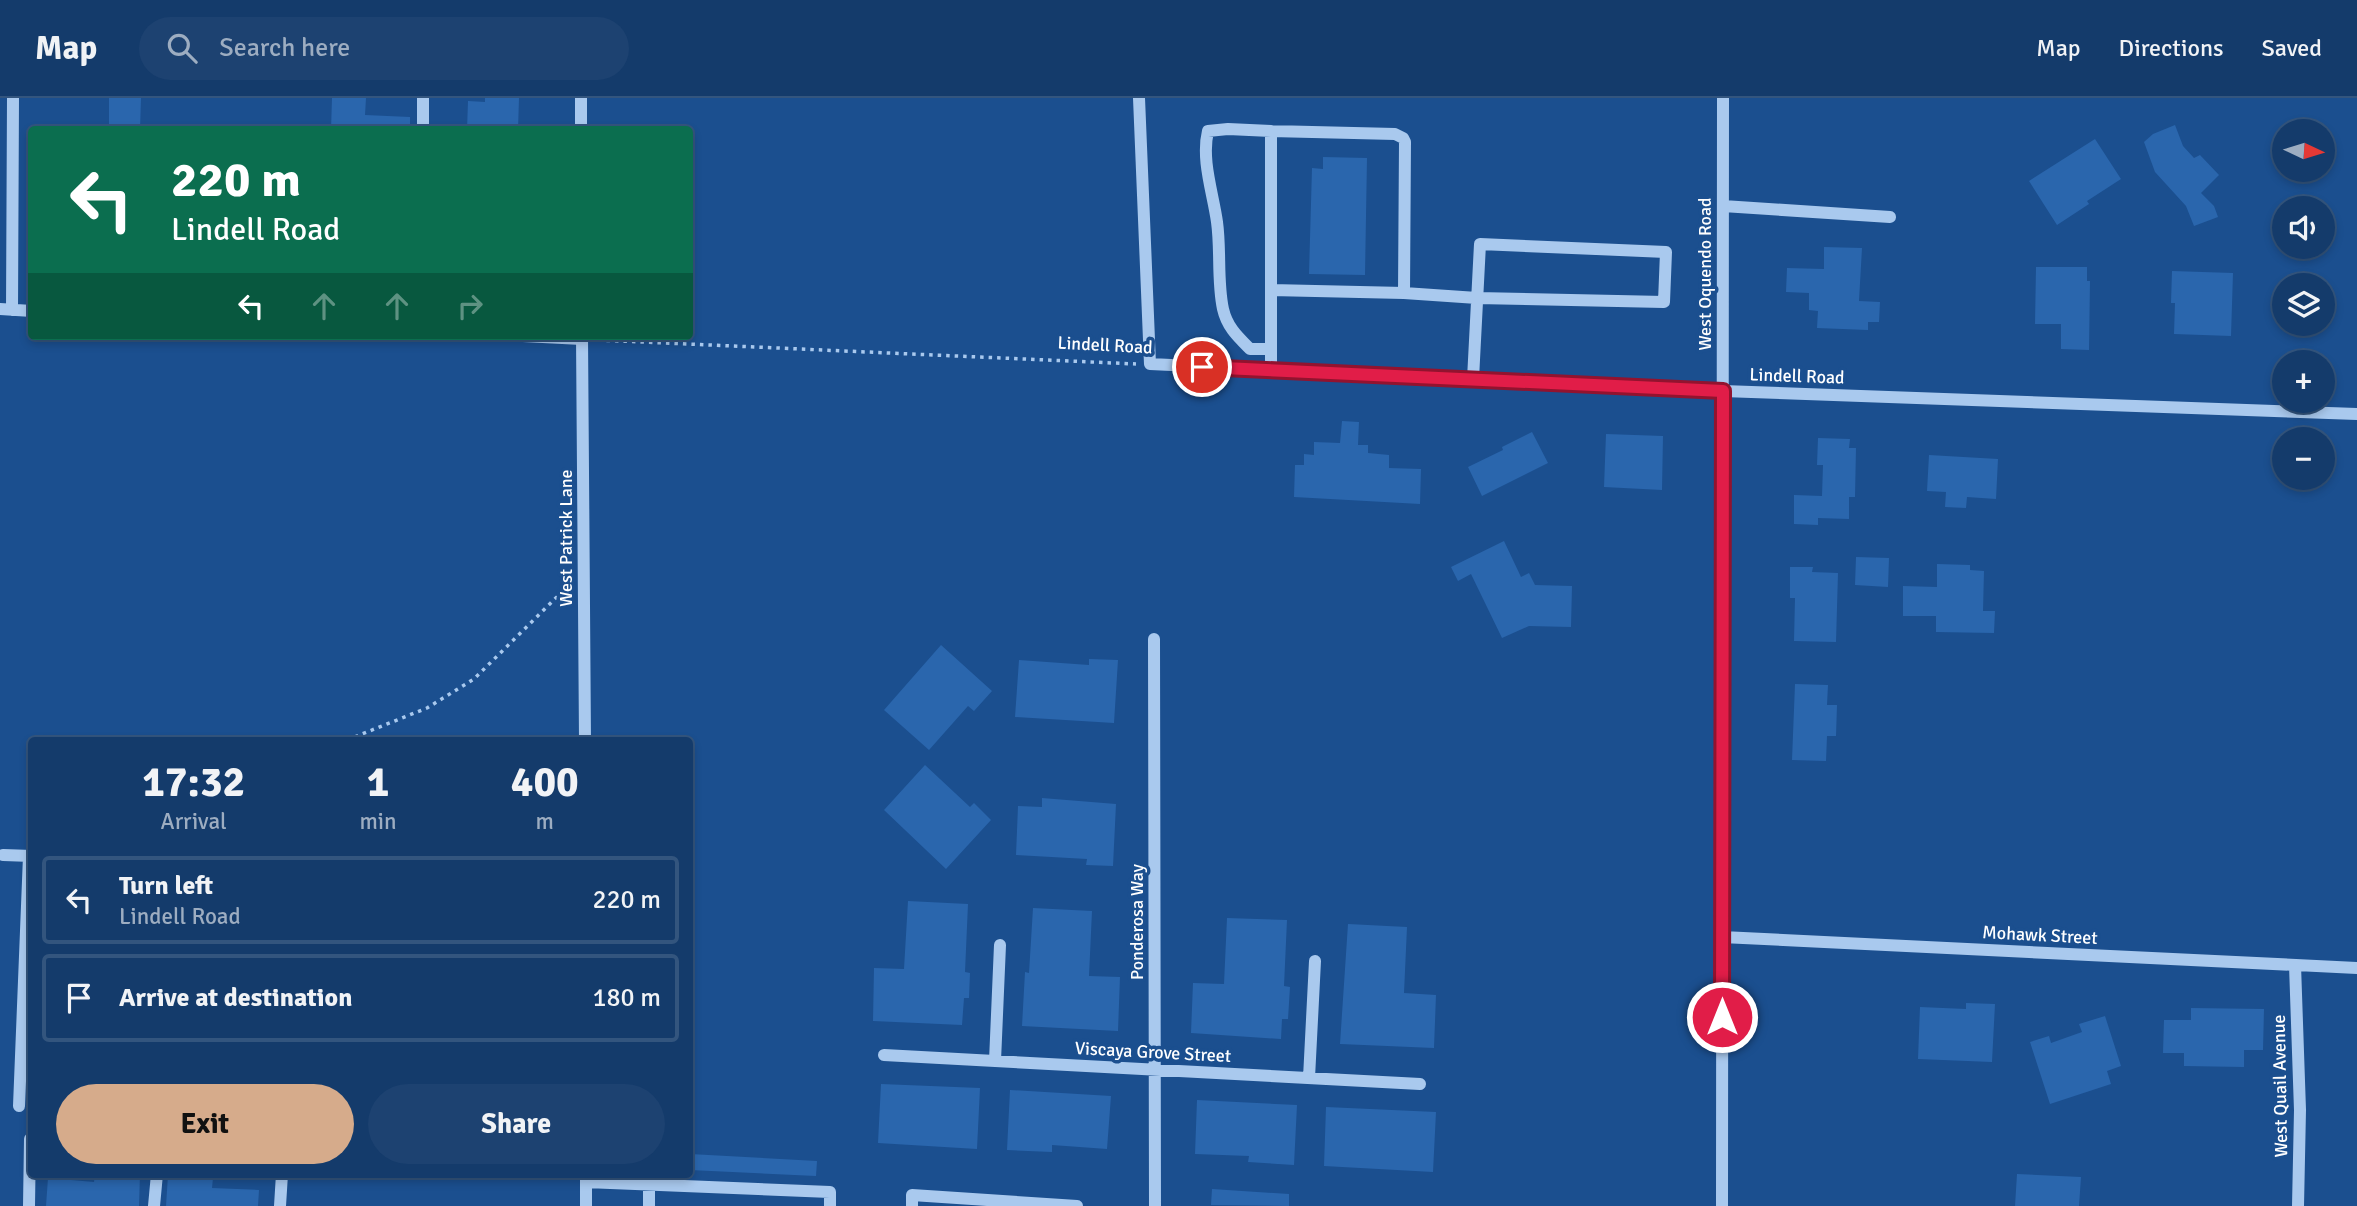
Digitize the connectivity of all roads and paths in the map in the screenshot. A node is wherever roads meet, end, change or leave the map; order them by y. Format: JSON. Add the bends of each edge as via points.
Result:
{"nodes":[{"id":1,"x":13,"y":98,"type":"edge"},
{"id":2,"x":423,"y":98,"type":"edge"},
{"id":3,"x":581,"y":98,"type":"edge"},
{"id":4,"x":1139,"y":98,"type":"edge"},
{"id":5,"x":1723,"y":98,"type":"edge"},
{"id":6,"x":423,"y":126,"type":"edge"},
{"id":7,"x":581,"y":126,"type":"edge"},
{"id":8,"x":1271,"y":131,"type":"junction"},
{"id":9,"x":1723,"y":206,"type":"junction"},
{"id":10,"x":1889,"y":217,"type":"dead end"},
{"id":11,"x":1271,"y":290,"type":"junction"},
{"id":12,"x":1404,"y":293,"type":"junction"},
{"id":13,"x":1477,"y":298,"type":"junction"},
{"id":14,"x":6,"y":309,"type":"edge"},
{"id":15,"x":28,"y":311,"type":"edge"},
{"id":16,"x":582,"y":340,"type":"edge"},
{"id":17,"x":645,"y":340,"type":"edge"},
{"id":18,"x":1270,"y":349,"type":"junction"},
{"id":19,"x":1150,"y":364,"type":"junction"},
{"id":20,"x":1271,"y":370,"type":"junction"},
{"id":21,"x":1472,"y":379,"type":"junction"},
{"id":22,"x":1723,"y":391,"type":"junction"},
{"id":23,"x":2357,"y":414,"type":"edge"},
{"id":24,"x":584,"y":570,"type":"junction"},
{"id":25,"x":1154,"y":639,"type":"dead end"},
{"id":26,"x":354,"y":737,"type":"edge"},
{"id":27,"x":585,"y":737,"type":"edge"},
{"id":28,"x":3,"y":855,"type":"dead end"},
{"id":29,"x":28,"y":856,"type":"edge"},
{"id":30,"x":28,"y":930,"type":"edge"},
{"id":31,"x":1722,"y":937,"type":"junction"},
{"id":32,"x":1000,"y":945,"type":"dead end"},
{"id":33,"x":1315,"y":961,"type":"dead end"},
{"id":34,"x":2295,"y":965,"type":"junction"},
{"id":35,"x":2357,"y":968,"type":"edge"},
{"id":36,"x":884,"y":1055,"type":"dead end"},
{"id":37,"x":995,"y":1060,"type":"junction"},
{"id":38,"x":1155,"y":1069,"type":"junction"},
{"id":39,"x":1309,"y":1078,"type":"junction"},
{"id":40,"x":1420,"y":1084,"type":"dead end"},
{"id":41,"x":19,"y":1106,"type":"dead end"},
{"id":42,"x":29,"y":1178,"type":"edge"},
{"id":43,"x":157,"y":1178,"type":"edge"},
{"id":44,"x":282,"y":1178,"type":"edge"},
{"id":45,"x":586,"y":1178,"type":"edge"},
{"id":46,"x":649,"y":1184,"type":"junction"},
{"id":47,"x":29,"y":1206,"type":"edge"},
{"id":48,"x":154,"y":1206,"type":"edge"},
{"id":49,"x":280,"y":1206,"type":"edge"},
{"id":50,"x":586,"y":1206,"type":"edge"},
{"id":51,"x":649,"y":1206,"type":"edge"},
{"id":52,"x":830,"y":1206,"type":"edge"},
{"id":53,"x":912,"y":1206,"type":"edge"},
{"id":54,"x":1077,"y":1206,"type":"edge"},
{"id":55,"x":1155,"y":1206,"type":"edge"},
{"id":56,"x":1721,"y":1206,"type":"edge"},
{"id":57,"x":2298,"y":1206,"type":"edge"}],
"edges":[{"from":1,"to":14,"type":"street"},
{"from":2,"to":6,"type":"street"},
{"from":3,"to":7,"type":"street"},
{"from":4,"to":19,"type":"street"},
{"from":5,"to":9,"type":"street","name":"West Oquendo Road"},
{"from":8,"to":11,"type":"street"},
{"from":8,"to":12,"type":"street","via":[[1395,134],[1403,138]]},
{"from":8,"to":18,"type":"street","via":[[1208,131],[1206,141],[1223,310],[1231,330],[1250,349]]},
{"from":9,"to":10,"type":"street"},
{"from":9,"to":22,"type":"street","name":"West Oquendo Road"},
{"from":11,"to":12,"type":"street"},
{"from":11,"to":18,"type":"street"},
{"from":12,"to":13,"type":"street"},
{"from":13,"to":13,"type":"street","via":[[1480,244],[1666,252],[1664,302]]},
{"from":13,"to":21,"type":"street"},
{"from":14,"to":15,"type":"street"},
{"from":16,"to":24,"type":"street","name":"West Patrick Lane"},
{"from":17,"to":19,"type":"path","name":"Lindell Road"},
{"from":18,"to":20,"type":"street"},
{"from":19,"to":20,"type":"street","name":"Lindell Road"},
{"from":20,"to":21,"type":"street","name":"Lindell Road"},
{"from":21,"to":22,"type":"street","name":"Lindell Road"},
{"from":22,"to":23,"type":"street","name":"Lindell Road"},
{"from":22,"to":31,"type":"street","name":"West Oquendo Road"},
{"from":24,"to":26,"type":"path","via":[[474,680],[427,708]]},
{"from":24,"to":27,"type":"street","name":"West Patrick Lane"},
{"from":25,"to":38,"type":"street","name":"Ponderosa Way"},
{"from":28,"to":29,"type":"street"},
{"from":30,"to":41,"type":"street"},
{"from":31,"to":34,"type":"street","name":"Mohawk Street"},
{"from":31,"to":56,"type":"street","name":"West Oquendo Road"},
{"from":32,"to":37,"type":"street"},
{"from":33,"to":39,"type":"street"},
{"from":34,"to":35,"type":"street","name":"Mohawk Street"},
{"from":34,"to":57,"type":"street","name":"West Quail Avenue"},
{"from":36,"to":37,"type":"street","name":"Viscaya Grove Street"},
{"from":37,"to":38,"type":"street","name":"Viscaya Grove Street"},
{"from":38,"to":39,"type":"street","name":"Viscaya Grove Street"},
{"from":38,"to":55,"type":"street","name":"Ponderosa Way"},
{"from":39,"to":40,"type":"street","name":"Viscaya Grove Street"},
{"from":42,"to":47,"type":"street"},
{"from":43,"to":48,"type":"street"},
{"from":44,"to":49,"type":"street"},
{"from":45,"to":46,"type":"street"},
{"from":45,"to":50,"type":"street"},
{"from":46,"to":51,"type":"street"},
{"from":46,"to":52,"type":"street","via":[[830,1192]]},
{"from":53,"to":54,"type":"street","via":[[912,1195]]}]}
